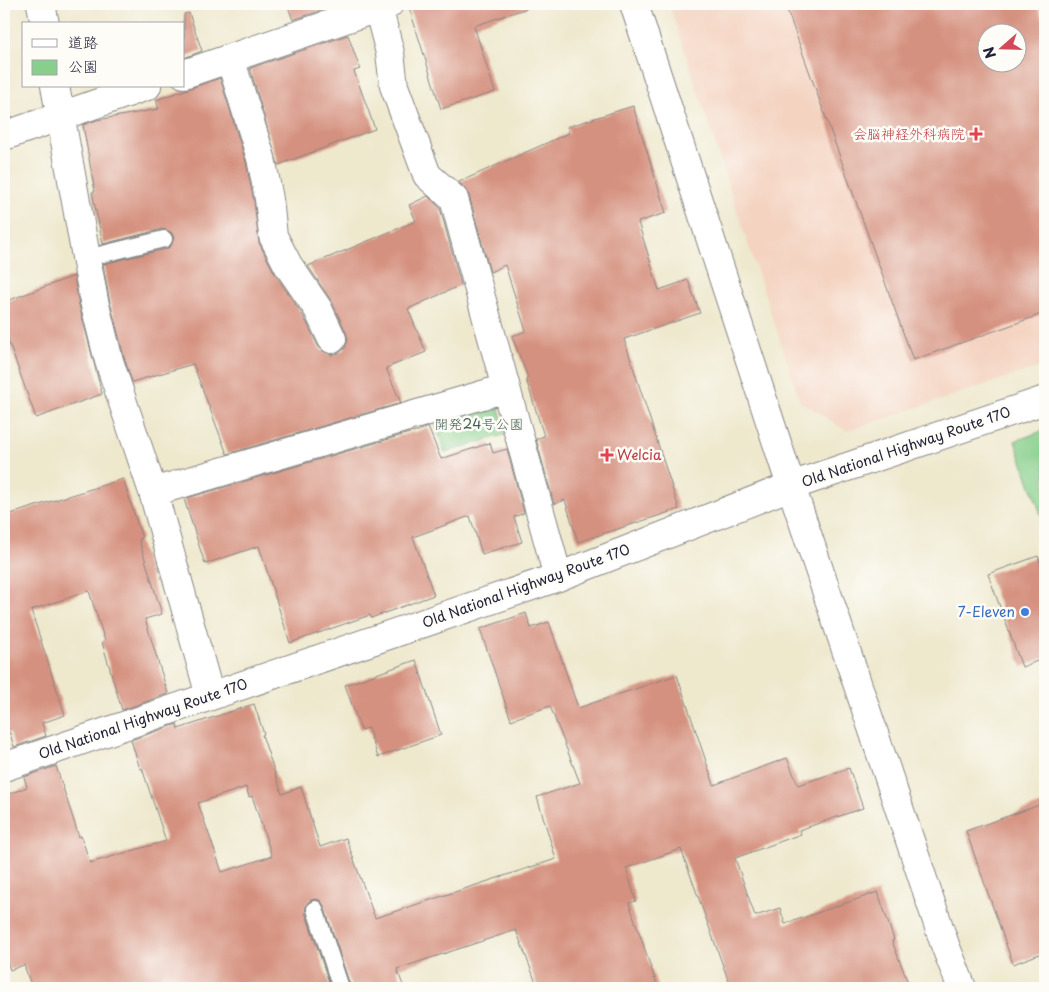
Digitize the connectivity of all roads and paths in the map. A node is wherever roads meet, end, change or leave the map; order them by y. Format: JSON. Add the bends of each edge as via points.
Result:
{"nodes":[{"id":1,"x":41,"y":4,"type":"edge"},
{"id":2,"x":634,"y":4,"type":"edge"},
{"id":3,"x":383,"y":6,"type":"edge"},
{"id":4,"x":45,"y":22,"type":"edge"},
{"id":5,"x":230,"y":58,"type":"junction"},
{"id":6,"x":185,"y":74,"type":"edge"},
{"id":7,"x":55,"y":88,"type":"edge"},
{"id":8,"x":141,"y":88,"type":"edge"},
{"id":9,"x":60,"y":116,"type":"junction"},
{"id":10,"x":4,"y":136,"type":"edge"},
{"id":11,"x":164,"y":239,"type":"dead end"},
{"id":12,"x":86,"y":258,"type":"junction"},
{"id":13,"x":332,"y":339,"type":"dead end"},
{"id":14,"x":506,"y":388,"type":"junction"},
{"id":15,"x":1045,"y":400,"type":"edge"},
{"id":16,"x":791,"y":486,"type":"junction"},
{"id":17,"x":153,"y":492,"type":"junction"},
{"id":18,"x":558,"y":577,"type":"junction"},
{"id":19,"x":210,"y":696,"type":"junction"},
{"id":20,"x":4,"y":767,"type":"edge"},
{"id":21,"x":315,"y":909,"type":"dead end"},
{"id":22,"x":341,"y":988,"type":"edge"},
{"id":23,"x":962,"y":988,"type":"edge"}],
"edges":[{"from":1,"to":4,"type":"main road"},
{"from":2,"to":16,"type":"main road"},
{"from":3,"to":5,"type":"main road"},
{"from":3,"to":14,"type":"main road","via":[[394,86],[427,175],[454,199]]},
{"from":5,"to":6,"type":"main road"},
{"from":5,"to":13,"type":"main road","via":[[261,158],[273,236],[318,309]]},
{"from":7,"to":9,"type":"main road"},
{"from":8,"to":9,"type":"main road"},
{"from":9,"to":10,"type":"main road"},
{"from":9,"to":12,"type":"main road"},
{"from":11,"to":12,"type":"lane"},
{"from":12,"to":17,"type":"main road","via":[[109,361]]},
{"from":14,"to":17,"type":"main road"},
{"from":14,"to":18,"type":"main road"},
{"from":15,"to":16,"type":"main road","name":"Old National Highway Route 170"},
{"from":16,"to":18,"type":"main road","name":"Old National Highway Route 170"},
{"from":16,"to":23,"type":"main road"},
{"from":17,"to":19,"type":"main road"},
{"from":18,"to":19,"type":"main road","name":"Old National Highway Route 170"},
{"from":19,"to":20,"type":"main road","name":"Old National Highway Route 170"},
{"from":21,"to":22,"type":"lane"}]}
